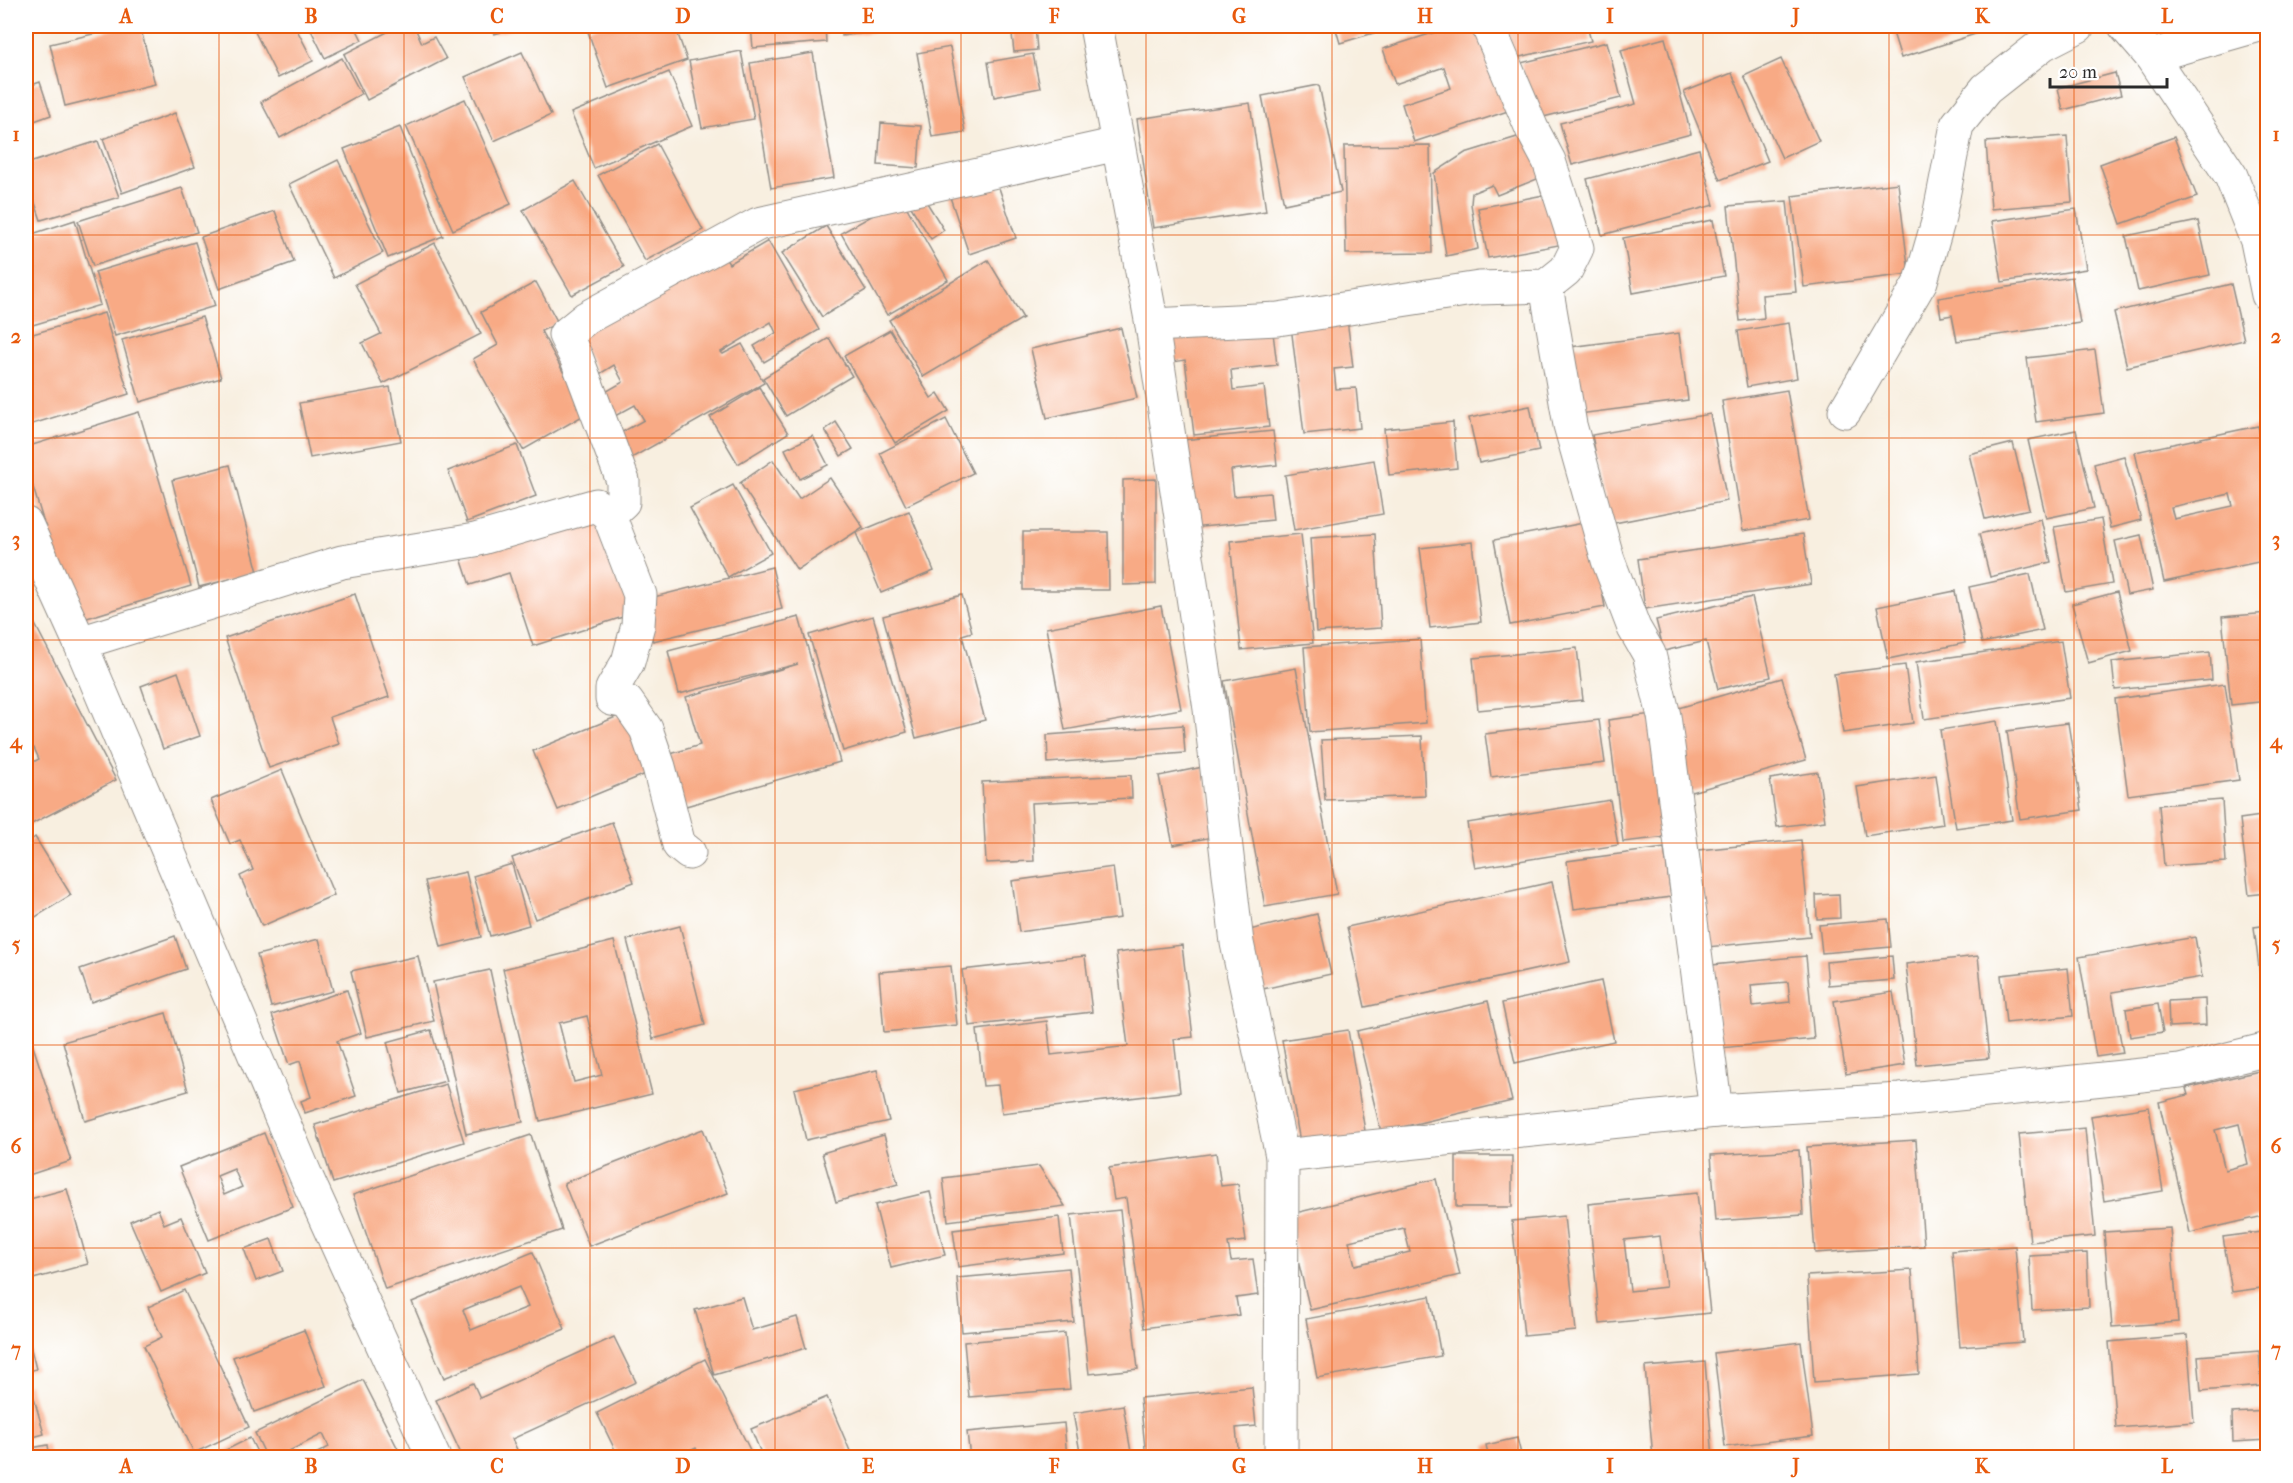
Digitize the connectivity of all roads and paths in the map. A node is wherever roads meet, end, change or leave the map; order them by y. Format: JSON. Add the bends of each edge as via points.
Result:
{"nodes":[{"id":1,"x":1095,"y":26,"type":"edge"},
{"id":2,"x":1488,"y":26,"type":"edge"},
{"id":3,"x":2078,"y":26,"type":"edge"},
{"id":4,"x":2125,"y":26,"type":"edge"},
{"id":5,"x":2256,"y":26,"type":"edge"},
{"id":6,"x":2151,"y":56,"type":"junction"},
{"id":7,"x":1118,"y":144,"type":"junction"},
{"id":8,"x":1546,"y":286,"type":"junction"},
{"id":9,"x":2268,"y":295,"type":"edge"},
{"id":10,"x":1152,"y":325,"type":"junction"},
{"id":11,"x":1845,"y":411,"type":"dead end"},
{"id":12,"x":609,"y":515,"type":"junction"},
{"id":13,"x":26,"y":524,"type":"edge"},
{"id":14,"x":80,"y":643,"type":"junction"},
{"id":15,"x":689,"y":853,"type":"dead end"},
{"id":16,"x":2268,"y":1050,"type":"edge"},
{"id":17,"x":1716,"y":1111,"type":"junction"},
{"id":18,"x":1282,"y":1156,"type":"junction"},
{"id":19,"x":434,"y":1458,"type":"edge"},
{"id":20,"x":1281,"y":1458,"type":"edge"}],
"edges":[{"from":1,"to":7,"type":"street"},
{"from":2,"to":8,"type":"street","via":[[1549,161],[1577,248],[1566,270]]},
{"from":3,"to":11,"type":"street","via":[[2043,44],[1986,89],[1957,124],[1938,222],[1921,280]]},
{"from":4,"to":6,"type":"street"},
{"from":5,"to":6,"type":"street"},
{"from":6,"to":9,"type":"street","via":[[2231,176],[2257,241]]},
{"from":7,"to":10,"type":"street"},
{"from":7,"to":12,"type":"street","via":[[758,224],[586,318],[565,335],[623,482],[623,502]]},
{"from":8,"to":10,"type":"street","via":[[1479,288],[1278,319]]},
{"from":8,"to":17,"type":"street","via":[[1570,425],[1608,560],[1634,628],[1649,654],[1664,716]]},
{"from":10,"to":18,"type":"street","via":[[1210,709],[1237,943]]},
{"from":12,"to":14,"type":"street","via":[[596,504],[475,540],[342,562]]},
{"from":12,"to":15,"type":"street","via":[[640,595],[638,625],[628,662],[612,689],[612,699],[627,702],[646,729],[679,845]]},
{"from":13,"to":14,"type":"street"},
{"from":14,"to":19,"type":"street","via":[[306,1176]]},
{"from":16,"to":17,"type":"street","via":[[2180,1071],[1900,1100]]},
{"from":17,"to":18,"type":"street"},
{"from":18,"to":20,"type":"street"}]}
